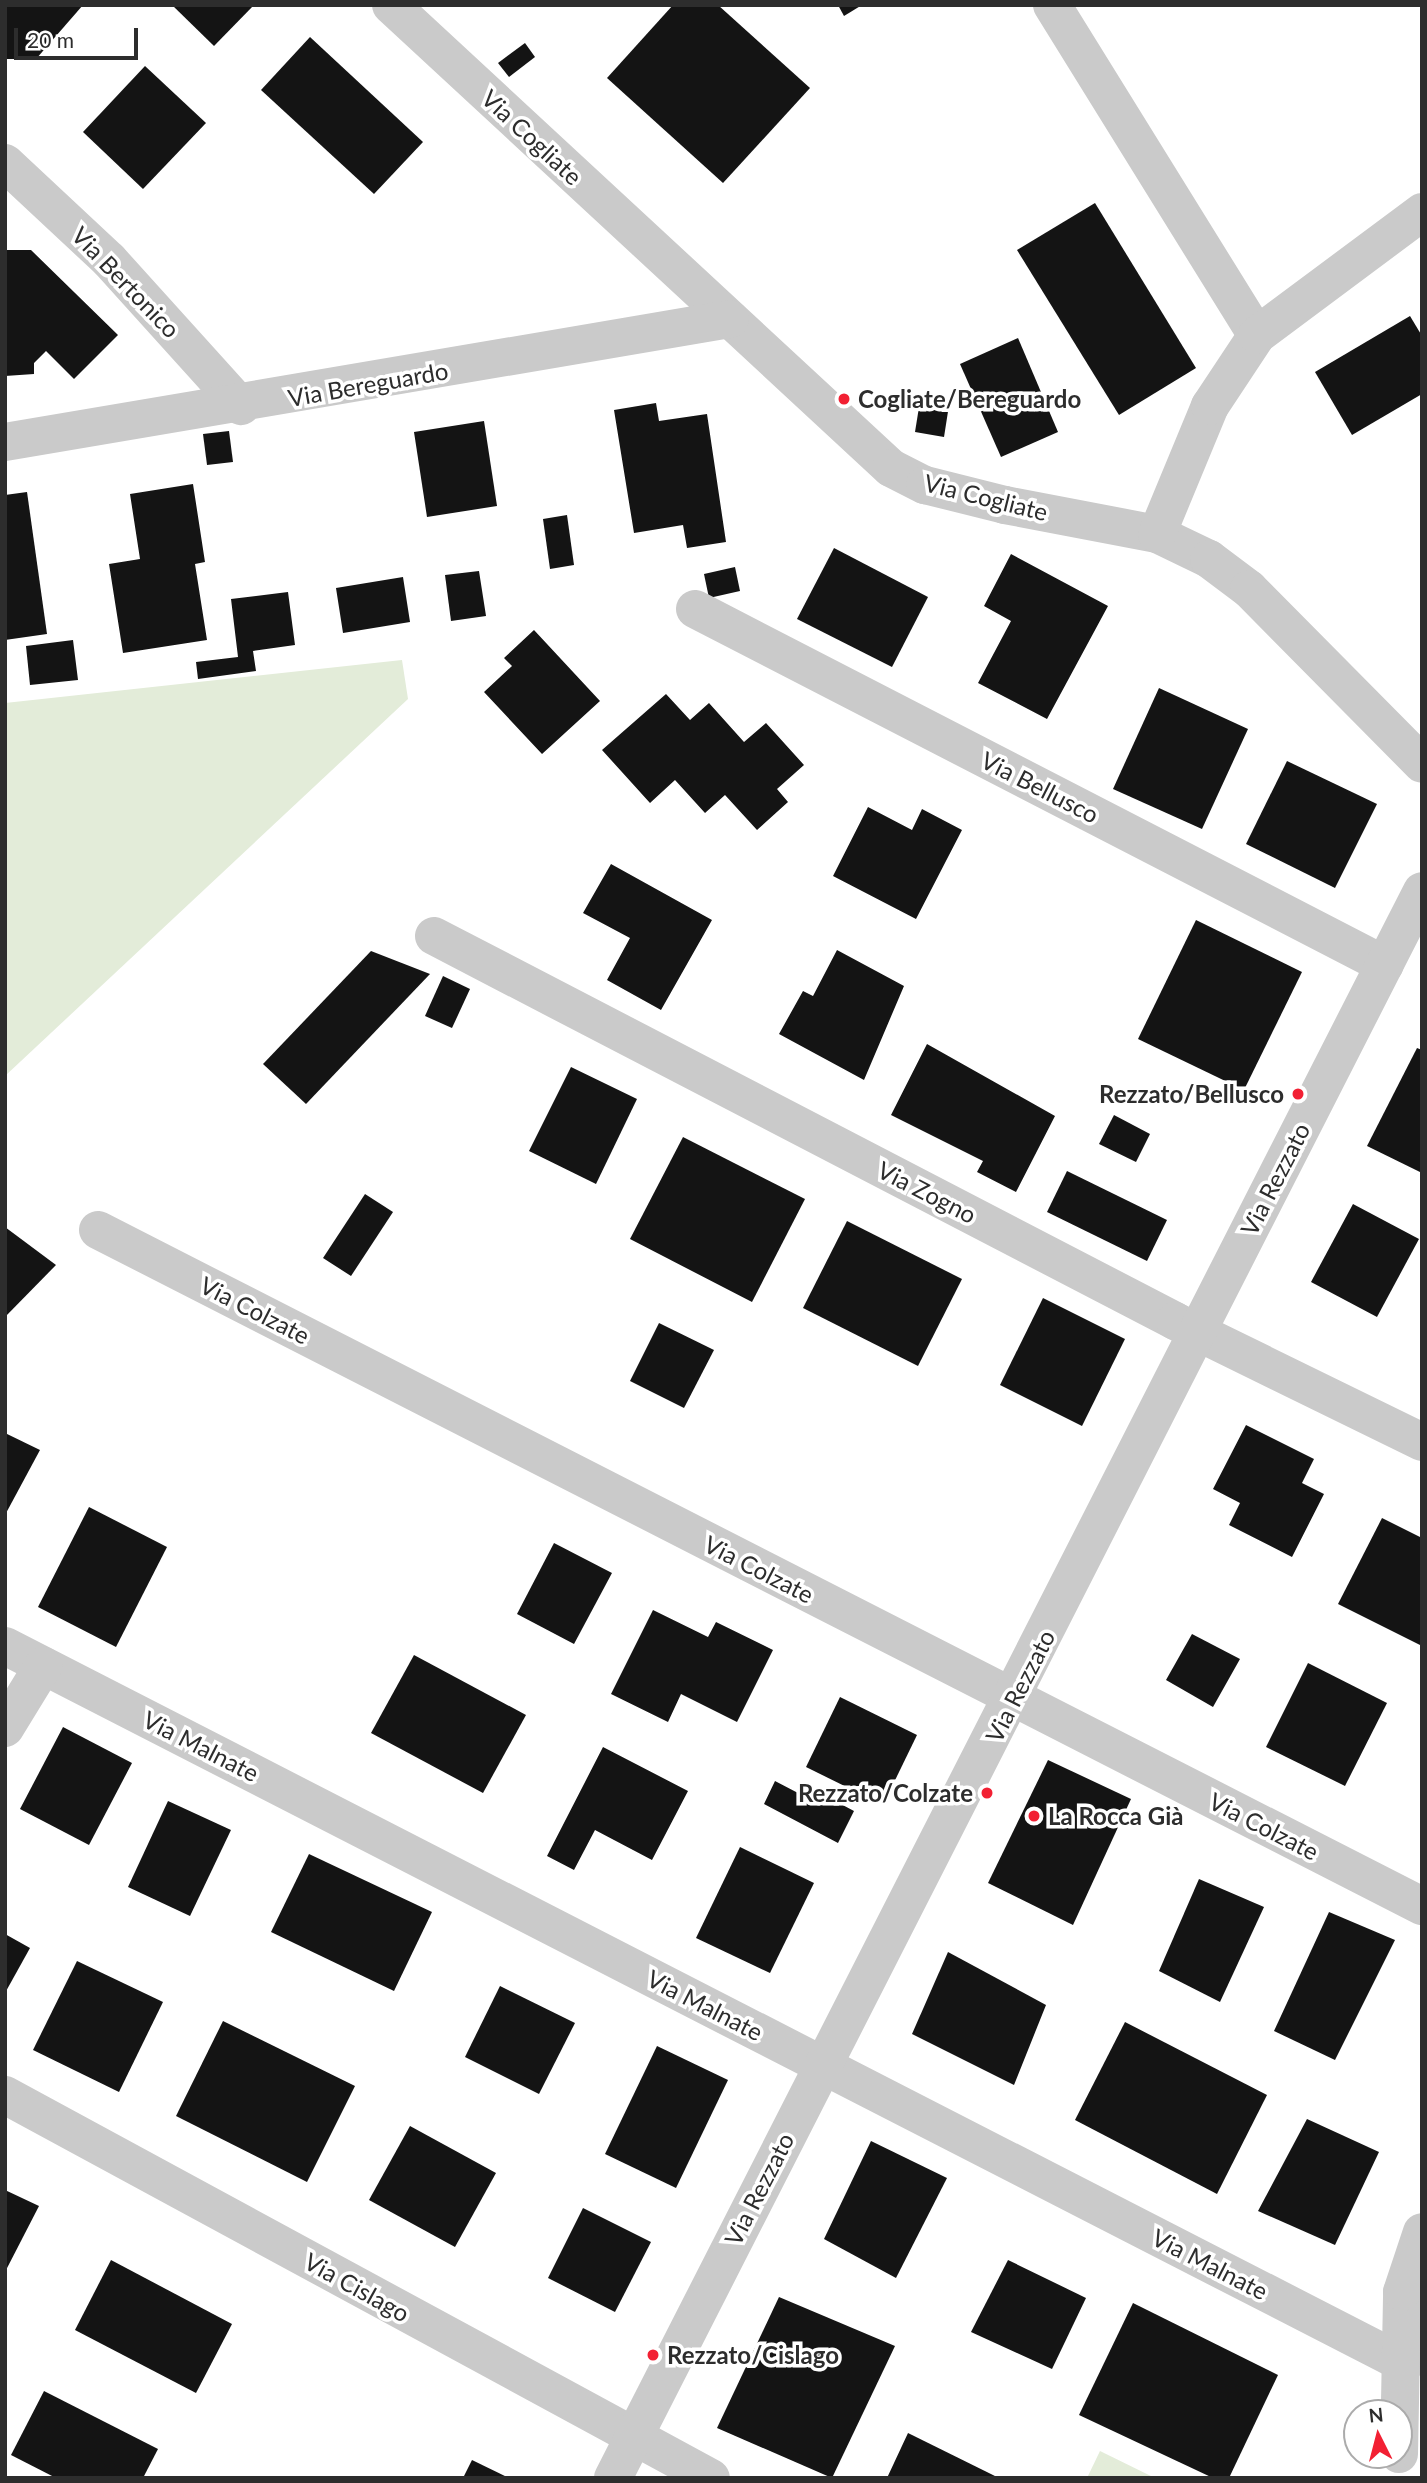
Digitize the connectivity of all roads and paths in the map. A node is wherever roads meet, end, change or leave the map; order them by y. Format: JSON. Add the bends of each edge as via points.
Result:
{"nodes":[{"id":1,"x":391,"y":5,"type":"edge"},
{"id":2,"x":1052,"y":5,"type":"edge"},
{"id":3,"x":5,"y":163,"type":"edge"},
{"id":4,"x":1422,"y":212,"type":"edge"},
{"id":5,"x":730,"y":319,"type":"junction"},
{"id":6,"x":1257,"y":335,"type":"junction"},
{"id":7,"x":241,"y":407,"type":"junction"},
{"id":8,"x":5,"y":442,"type":"edge"},
{"id":9,"x":1157,"y":534,"type":"junction"},
{"id":10,"x":695,"y":608,"type":"dead end"},
{"id":11,"x":1422,"y":764,"type":"edge"},
{"id":12,"x":1422,"y":891,"type":"edge"},
{"id":13,"x":434,"y":936,"type":"dead end"},
{"id":14,"x":1385,"y":965,"type":"junction"},
{"id":15,"x":98,"y":1230,"type":"dead end"},
{"id":16,"x":1199,"y":1329,"type":"junction"},
{"id":17,"x":1422,"y":1442,"type":"edge"},
{"id":18,"x":5,"y":1646,"type":"edge"},
{"id":19,"x":43,"y":1666,"type":"junction"},
{"id":20,"x":1014,"y":1700,"type":"junction"},
{"id":21,"x":5,"y":1728,"type":"edge"},
{"id":22,"x":1422,"y":1906,"type":"edge"},
{"id":23,"x":822,"y":2064,"type":"junction"},
{"id":24,"x":5,"y":2095,"type":"edge"},
{"id":25,"x":1422,"y":2232,"type":"edge"},
{"id":26,"x":1413,"y":2353,"type":"edge"},
{"id":27,"x":1407,"y":2399,"type":"edge"},
{"id":28,"x":633,"y":2438,"type":"junction"},
{"id":29,"x":613,"y":2478,"type":"edge"},
{"id":30,"x":711,"y":2478,"type":"edge"}],
"edges":[{"from":1,"to":5,"type":"street","name":"Via Cogliate"},
{"from":2,"to":6,"type":"street"},
{"from":3,"to":7,"type":"street","name":"Via Bertonico","via":[[109,260]]},
{"from":4,"to":6,"type":"street"},
{"from":5,"to":7,"type":"street","name":"Via Bereguardo"},
{"from":5,"to":9,"type":"street","name":"Via Cogliate","via":[[862,445],[909,478],[1005,505]]},
{"from":6,"to":9,"type":"street","via":[[1210,406]]},
{"from":7,"to":8,"type":"street","name":"Via Bereguardo"},
{"from":9,"to":11,"type":"street","name":"Via Cogliate","via":[[1209,559],[1249,589]]},
{"from":10,"to":14,"type":"street","name":"Via Bellusco"},
{"from":12,"to":14,"type":"street","name":"Via Rezzato"},
{"from":13,"to":16,"type":"street","name":"Via Zogno"},
{"from":14,"to":16,"type":"street","name":"Via Rezzato"},
{"from":15,"to":20,"type":"street","name":"Via Colzate"},
{"from":16,"to":17,"type":"street","name":"Via Zogno"},
{"from":16,"to":20,"type":"street","name":"Via Rezzato"},
{"from":18,"to":19,"type":"street","name":"Via Malnate"},
{"from":19,"to":21,"type":"street"},
{"from":19,"to":23,"type":"street","name":"Via Malnate"},
{"from":20,"to":22,"type":"street","name":"Via Colzate"},
{"from":20,"to":23,"type":"street","name":"Via Rezzato"},
{"from":23,"to":26,"type":"street","name":"Via Malnate"},
{"from":23,"to":28,"type":"street","name":"Via Rezzato"},
{"from":24,"to":28,"type":"street","name":"Via Cislago"},
{"from":25,"to":26,"type":"street","via":[[1402,2292]]},
{"from":26,"to":27,"type":"street"},
{"from":28,"to":29,"type":"street","name":"Via Rezzato"},
{"from":28,"to":30,"type":"street","name":"Via Cislago"}]}
